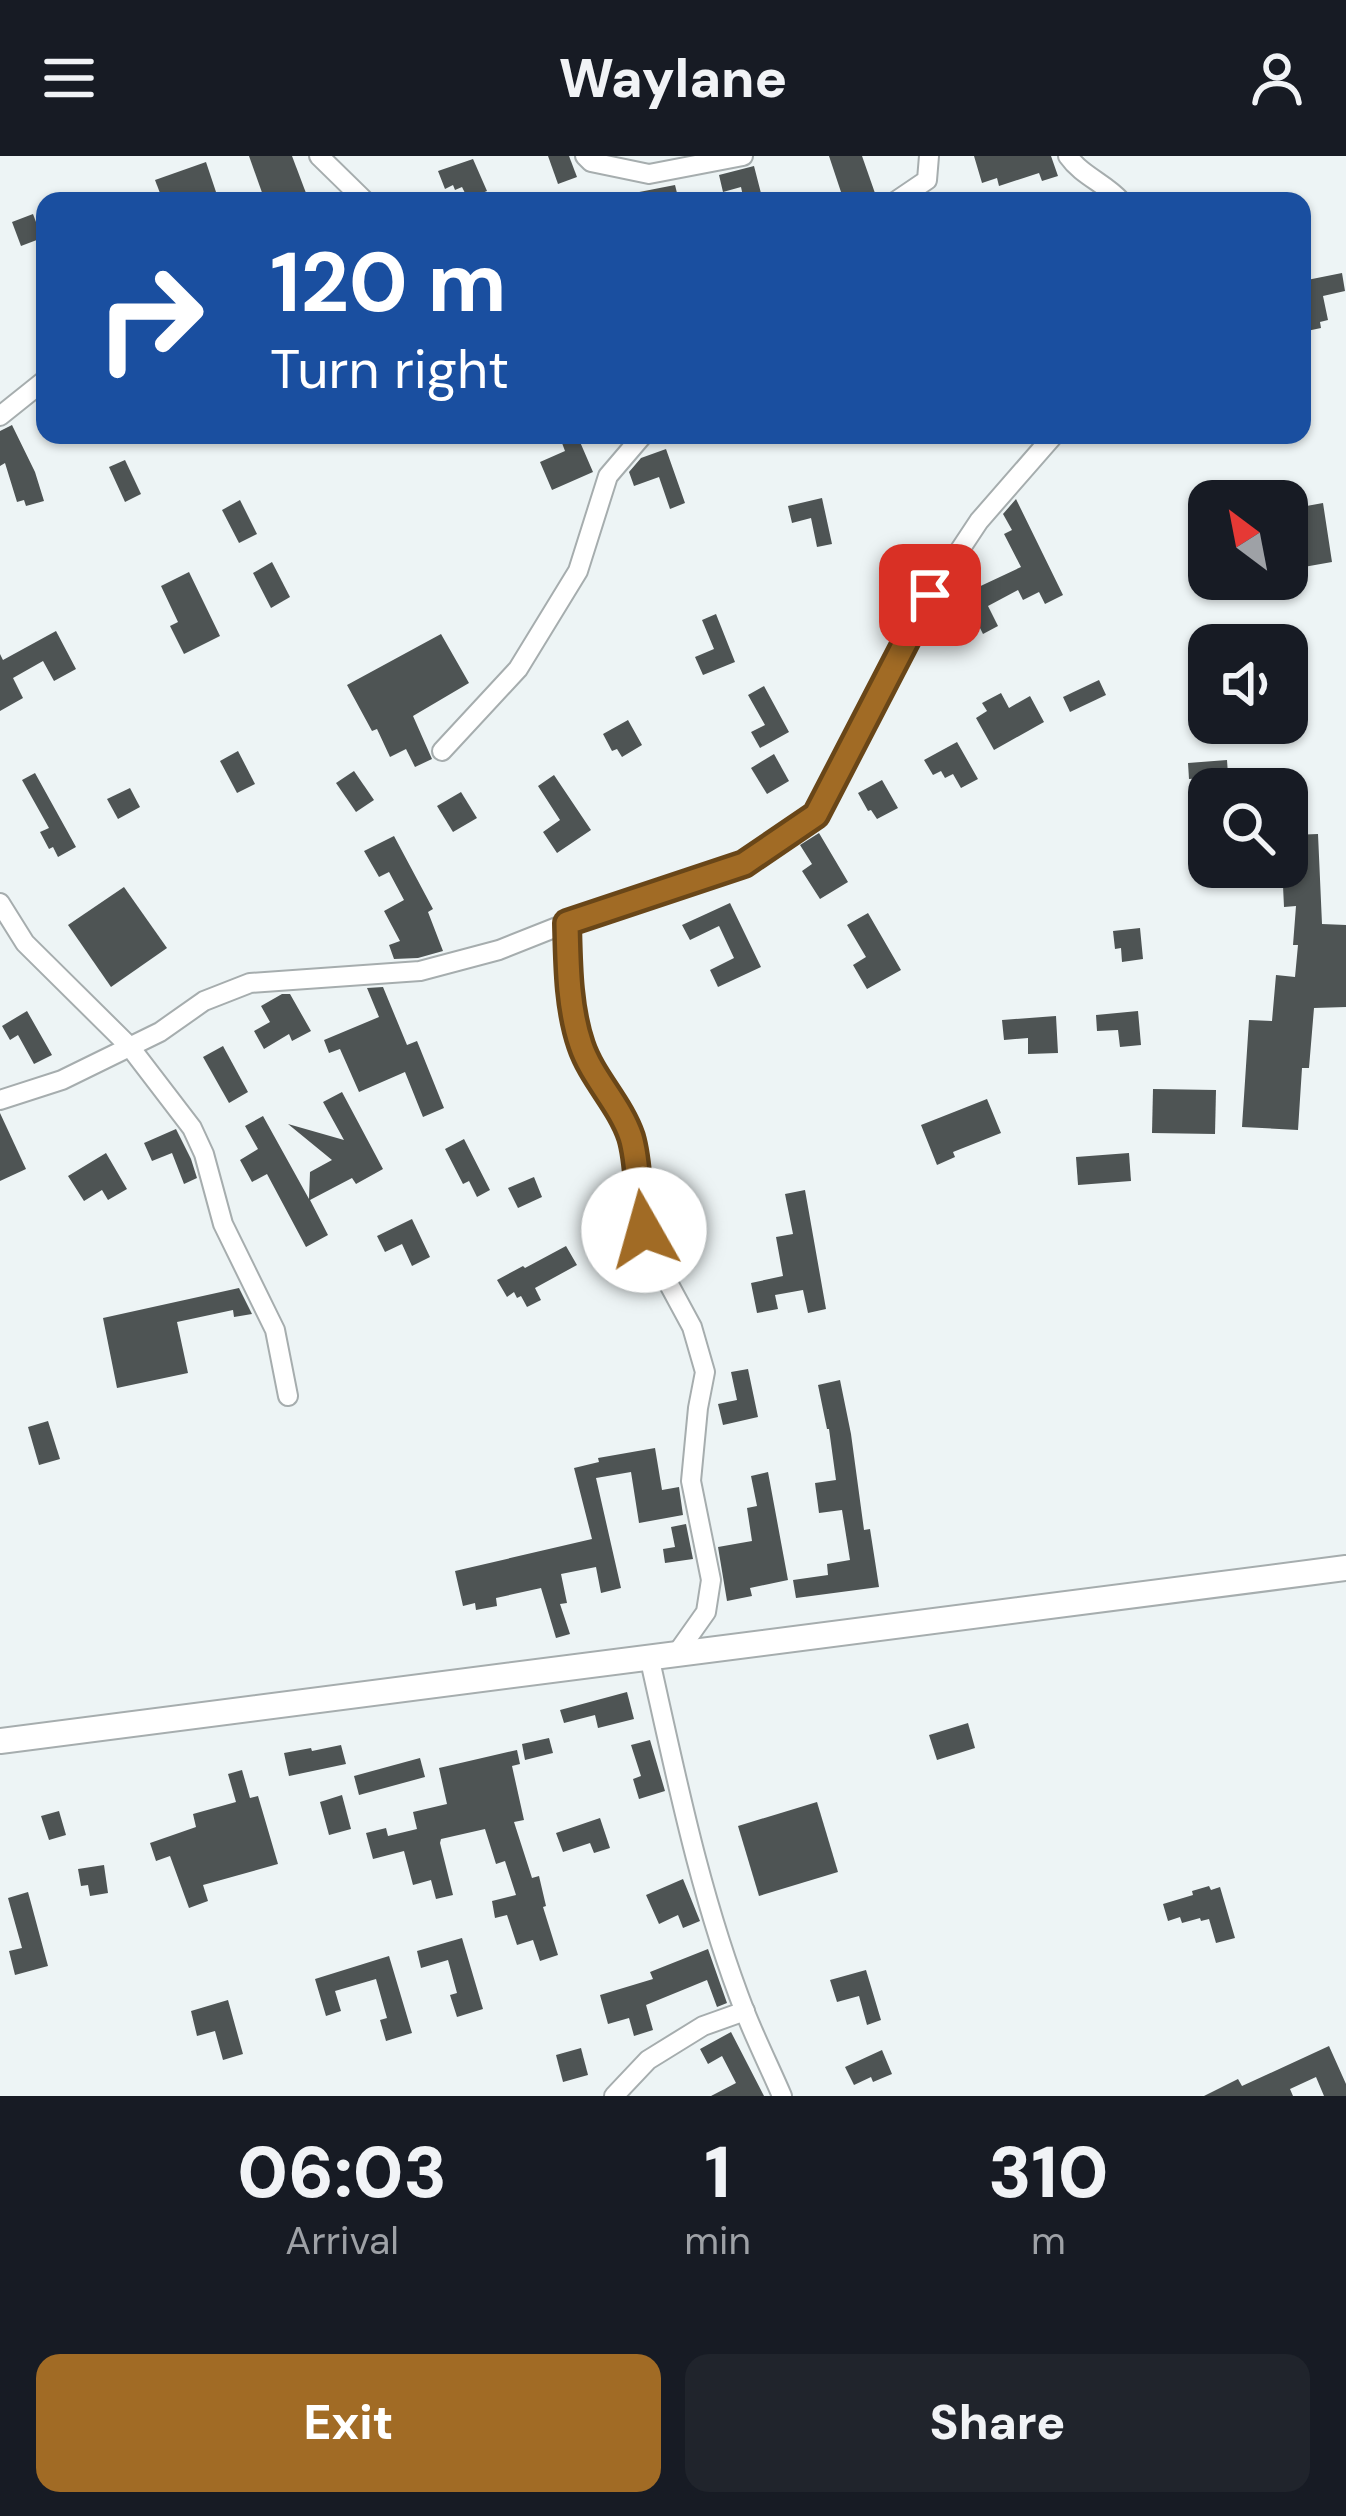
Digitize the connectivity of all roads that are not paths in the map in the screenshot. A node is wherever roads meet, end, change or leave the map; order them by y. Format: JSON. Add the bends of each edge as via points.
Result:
{"nodes":[{"id":1,"x":319,"y":156,"type":"edge"},
{"id":2,"x":585,"y":156,"type":"edge"},
{"id":3,"x":742,"y":156,"type":"edge"},
{"id":4,"x":928,"y":156,"type":"edge"},
{"id":5,"x":1068,"y":156,"type":"edge"},
{"id":6,"x":711,"y":160,"type":"edge"},
{"id":7,"x":356,"y":192,"type":"edge"},
{"id":8,"x":909,"y":192,"type":"edge"},
{"id":9,"x":1114,"y":192,"type":"edge"},
{"id":10,"x":36,"y":387,"type":"edge"},
{"id":11,"x":0,"y":416,"type":"edge"},
{"id":12,"x":635,"y":444,"type":"edge"},
{"id":13,"x":1046,"y":444,"type":"edge"},
{"id":14,"x":442,"y":751,"type":"dead end"},
{"id":15,"x":0,"y":903,"type":"edge"},
{"id":16,"x":567,"y":923,"type":"junction"},
{"id":17,"x":130,"y":1047,"type":"junction"},
{"id":18,"x":0,"y":1100,"type":"edge"},
{"id":19,"x":288,"y":1396,"type":"dead end"},
{"id":20,"x":1346,"y":1568,"type":"edge"},
{"id":21,"x":677,"y":1653,"type":"junction"},
{"id":22,"x":650,"y":1656,"type":"junction"},
{"id":23,"x":0,"y":1742,"type":"edge"},
{"id":24,"x":745,"y":2011,"type":"junction"},
{"id":25,"x":614,"y":2096,"type":"edge"},
{"id":26,"x":782,"y":2096,"type":"edge"}],
"edges":[{"from":1,"to":7,"type":"street"},
{"from":2,"to":6,"type":"street","via":[[650,174]]},
{"from":3,"to":6,"type":"street"},
{"from":4,"to":8,"type":"street","via":[[927,180]]},
{"from":5,"to":9,"type":"street"},
{"from":10,"to":11,"type":"street"},
{"from":12,"to":14,"type":"street","via":[[608,476],[578,571],[518,669]]},
{"from":13,"to":16,"type":"street","via":[[979,521],[930,595],[816,815],[744,864]]},
{"from":15,"to":17,"type":"street","via":[[25,943]]},
{"from":16,"to":17,"type":"street","via":[[420,971],[250,982]]},
{"from":16,"to":21,"type":"street","via":[[581,1046],[630,1136],[644,1230],[705,1372],[691,1481],[711,1580],[706,1612]]},
{"from":17,"to":18,"type":"street"},
{"from":17,"to":19,"type":"street","via":[[204,1154],[223,1224],[275,1330]]},
{"from":20,"to":21,"type":"main road"},
{"from":21,"to":22,"type":"main road"},
{"from":22,"to":23,"type":"main road"},
{"from":22,"to":24,"type":"street","via":[[687,1826]]},
{"from":24,"to":25,"type":"street","via":[[648,2060]]},
{"from":24,"to":26,"type":"street"}]}
